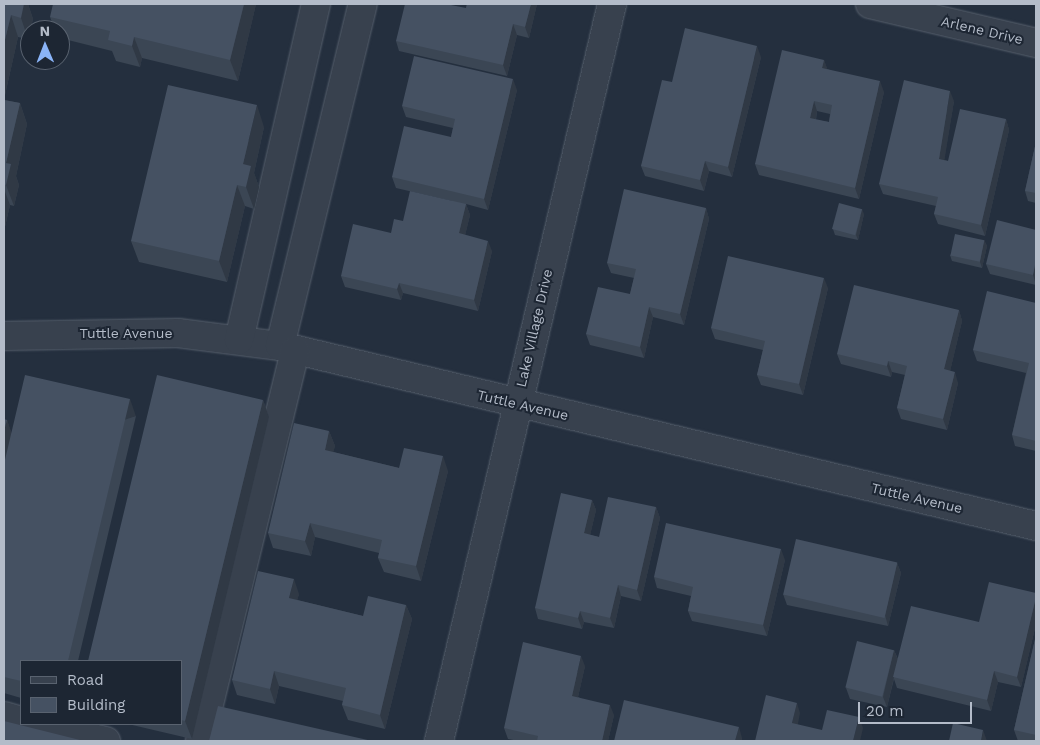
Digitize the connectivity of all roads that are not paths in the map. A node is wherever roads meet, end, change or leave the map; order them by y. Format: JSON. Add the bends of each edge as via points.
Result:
{"nodes":[{"id":1,"x":316,"y":4,"type":"edge"},
{"id":2,"x":363,"y":4,"type":"edge"},
{"id":3,"x":612,"y":4,"type":"edge"},
{"id":4,"x":870,"y":4,"type":"edge"},
{"id":5,"x":1036,"y":43,"type":"edge"},
{"id":6,"x":4,"y":336,"type":"edge"},
{"id":7,"x":239,"y":340,"type":"junction"},
{"id":8,"x":287,"y":348,"type":"junction"},
{"id":9,"x":517,"y":403,"type":"junction"},
{"id":10,"x":1036,"y":526,"type":"edge"},
{"id":11,"x":4,"y":716,"type":"edge"},
{"id":12,"x":20,"y":720,"type":"edge"},
{"id":13,"x":38,"y":725,"type":"edge"},
{"id":14,"x":106,"y":741,"type":"edge"},
{"id":15,"x":200,"y":741,"type":"edge"},
{"id":16,"x":439,"y":741,"type":"edge"}],
"edges":[{"from":1,"to":7,"type":"street"},
{"from":2,"to":8,"type":"street"},
{"from":3,"to":9,"type":"street","name":"Lake Village Drive"},
{"from":4,"to":5,"type":"street","name":"Arlene Drive"},
{"from":6,"to":7,"type":"street","name":"Tuttle Avenue","via":[[130,332]]},
{"from":7,"to":8,"type":"street","name":"Tuttle Avenue"},
{"from":8,"to":9,"type":"street","name":"Tuttle Avenue"},
{"from":8,"to":15,"type":"street"},
{"from":9,"to":10,"type":"street","name":"Tuttle Avenue"},
{"from":9,"to":16,"type":"street","name":"Lake Village Drive"},
{"from":11,"to":12,"type":"street"},
{"from":13,"to":14,"type":"street"}]}
